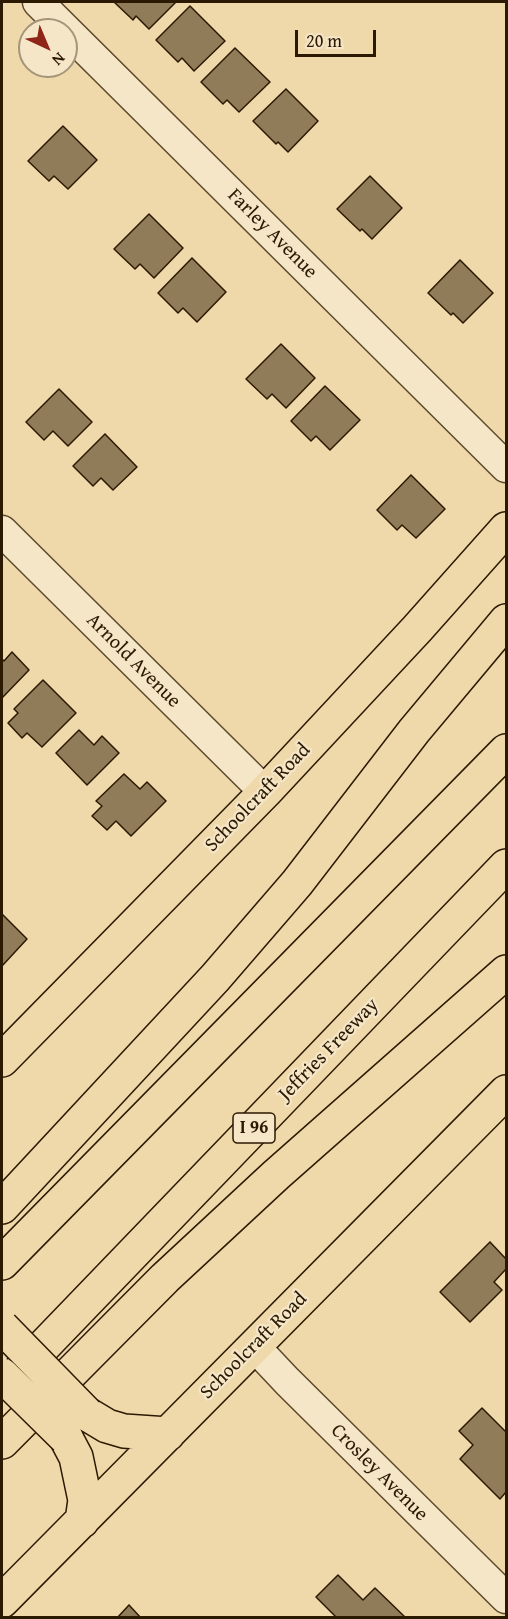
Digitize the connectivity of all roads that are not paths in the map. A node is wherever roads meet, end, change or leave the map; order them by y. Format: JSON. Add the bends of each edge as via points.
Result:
{"nodes":[{"id":1,"x":38,"y":2,"type":"edge"},
{"id":2,"x":507,"y":467,"type":"edge"},
{"id":3,"x":507,"y":529,"type":"edge"},
{"id":4,"x":2,"y":531,"type":"edge"},
{"id":5,"x":507,"y":621,"type":"edge"},
{"id":6,"x":507,"y":751,"type":"edge"},
{"id":7,"x":265,"y":792,"type":"junction"},
{"id":8,"x":507,"y":866,"type":"edge"},
{"id":9,"x":507,"y":972,"type":"edge"},
{"id":10,"x":2,"y":1060,"type":"edge"},
{"id":11,"x":507,"y":1092,"type":"edge"},
{"id":12,"x":2,"y":1207,"type":"edge"},
{"id":13,"x":2,"y":1263,"type":"edge"},
{"id":14,"x":2,"y":1327,"type":"edge"},
{"id":15,"x":254,"y":1346,"type":"junction"},
{"id":16,"x":2,"y":1375,"type":"edge"},
{"id":17,"x":2,"y":1390,"type":"edge"},
{"id":18,"x":168,"y":1434,"type":"junction"},
{"id":19,"x":2,"y":1442,"type":"edge"},
{"id":20,"x":82,"y":1521,"type":"junction"},
{"id":21,"x":507,"y":1598,"type":"edge"},
{"id":22,"x":2,"y":1601,"type":"edge"}],
"edges":[{"from":1,"to":2,"type":"street","name":"Farley Avenue"},
{"from":3,"to":7,"type":"main road","name":"Schoolcraft Road"},
{"from":4,"to":7,"type":"street","name":"Arnold Avenue"},
{"from":5,"to":12,"type":"main road","via":[[215,978]]},
{"from":6,"to":13,"type":"main road"},
{"from":7,"to":10,"type":"main road","name":"Schoolcraft Road"},
{"from":8,"to":17,"type":"main road","name":"Jeffries Freeway","number":"I 96"},
{"from":9,"to":19,"type":"main road","via":[[165,1278]]},
{"from":11,"to":15,"type":"main road","name":"Schoolcraft Road"},
{"from":14,"to":18,"type":"main road","bridge":true,"via":[[87,1414],[124,1431]]},
{"from":15,"to":18,"type":"main road","name":"Schoolcraft Road"},
{"from":15,"to":21,"type":"street","name":"Crosley Avenue"},
{"from":16,"to":20,"type":"main road","bridge":true,"via":[[66,1438],[76,1457],[85,1500]]},
{"from":18,"to":20,"type":"main road","name":"Schoolcraft Road"},
{"from":20,"to":22,"type":"main road","name":"Schoolcraft Road"}]}
